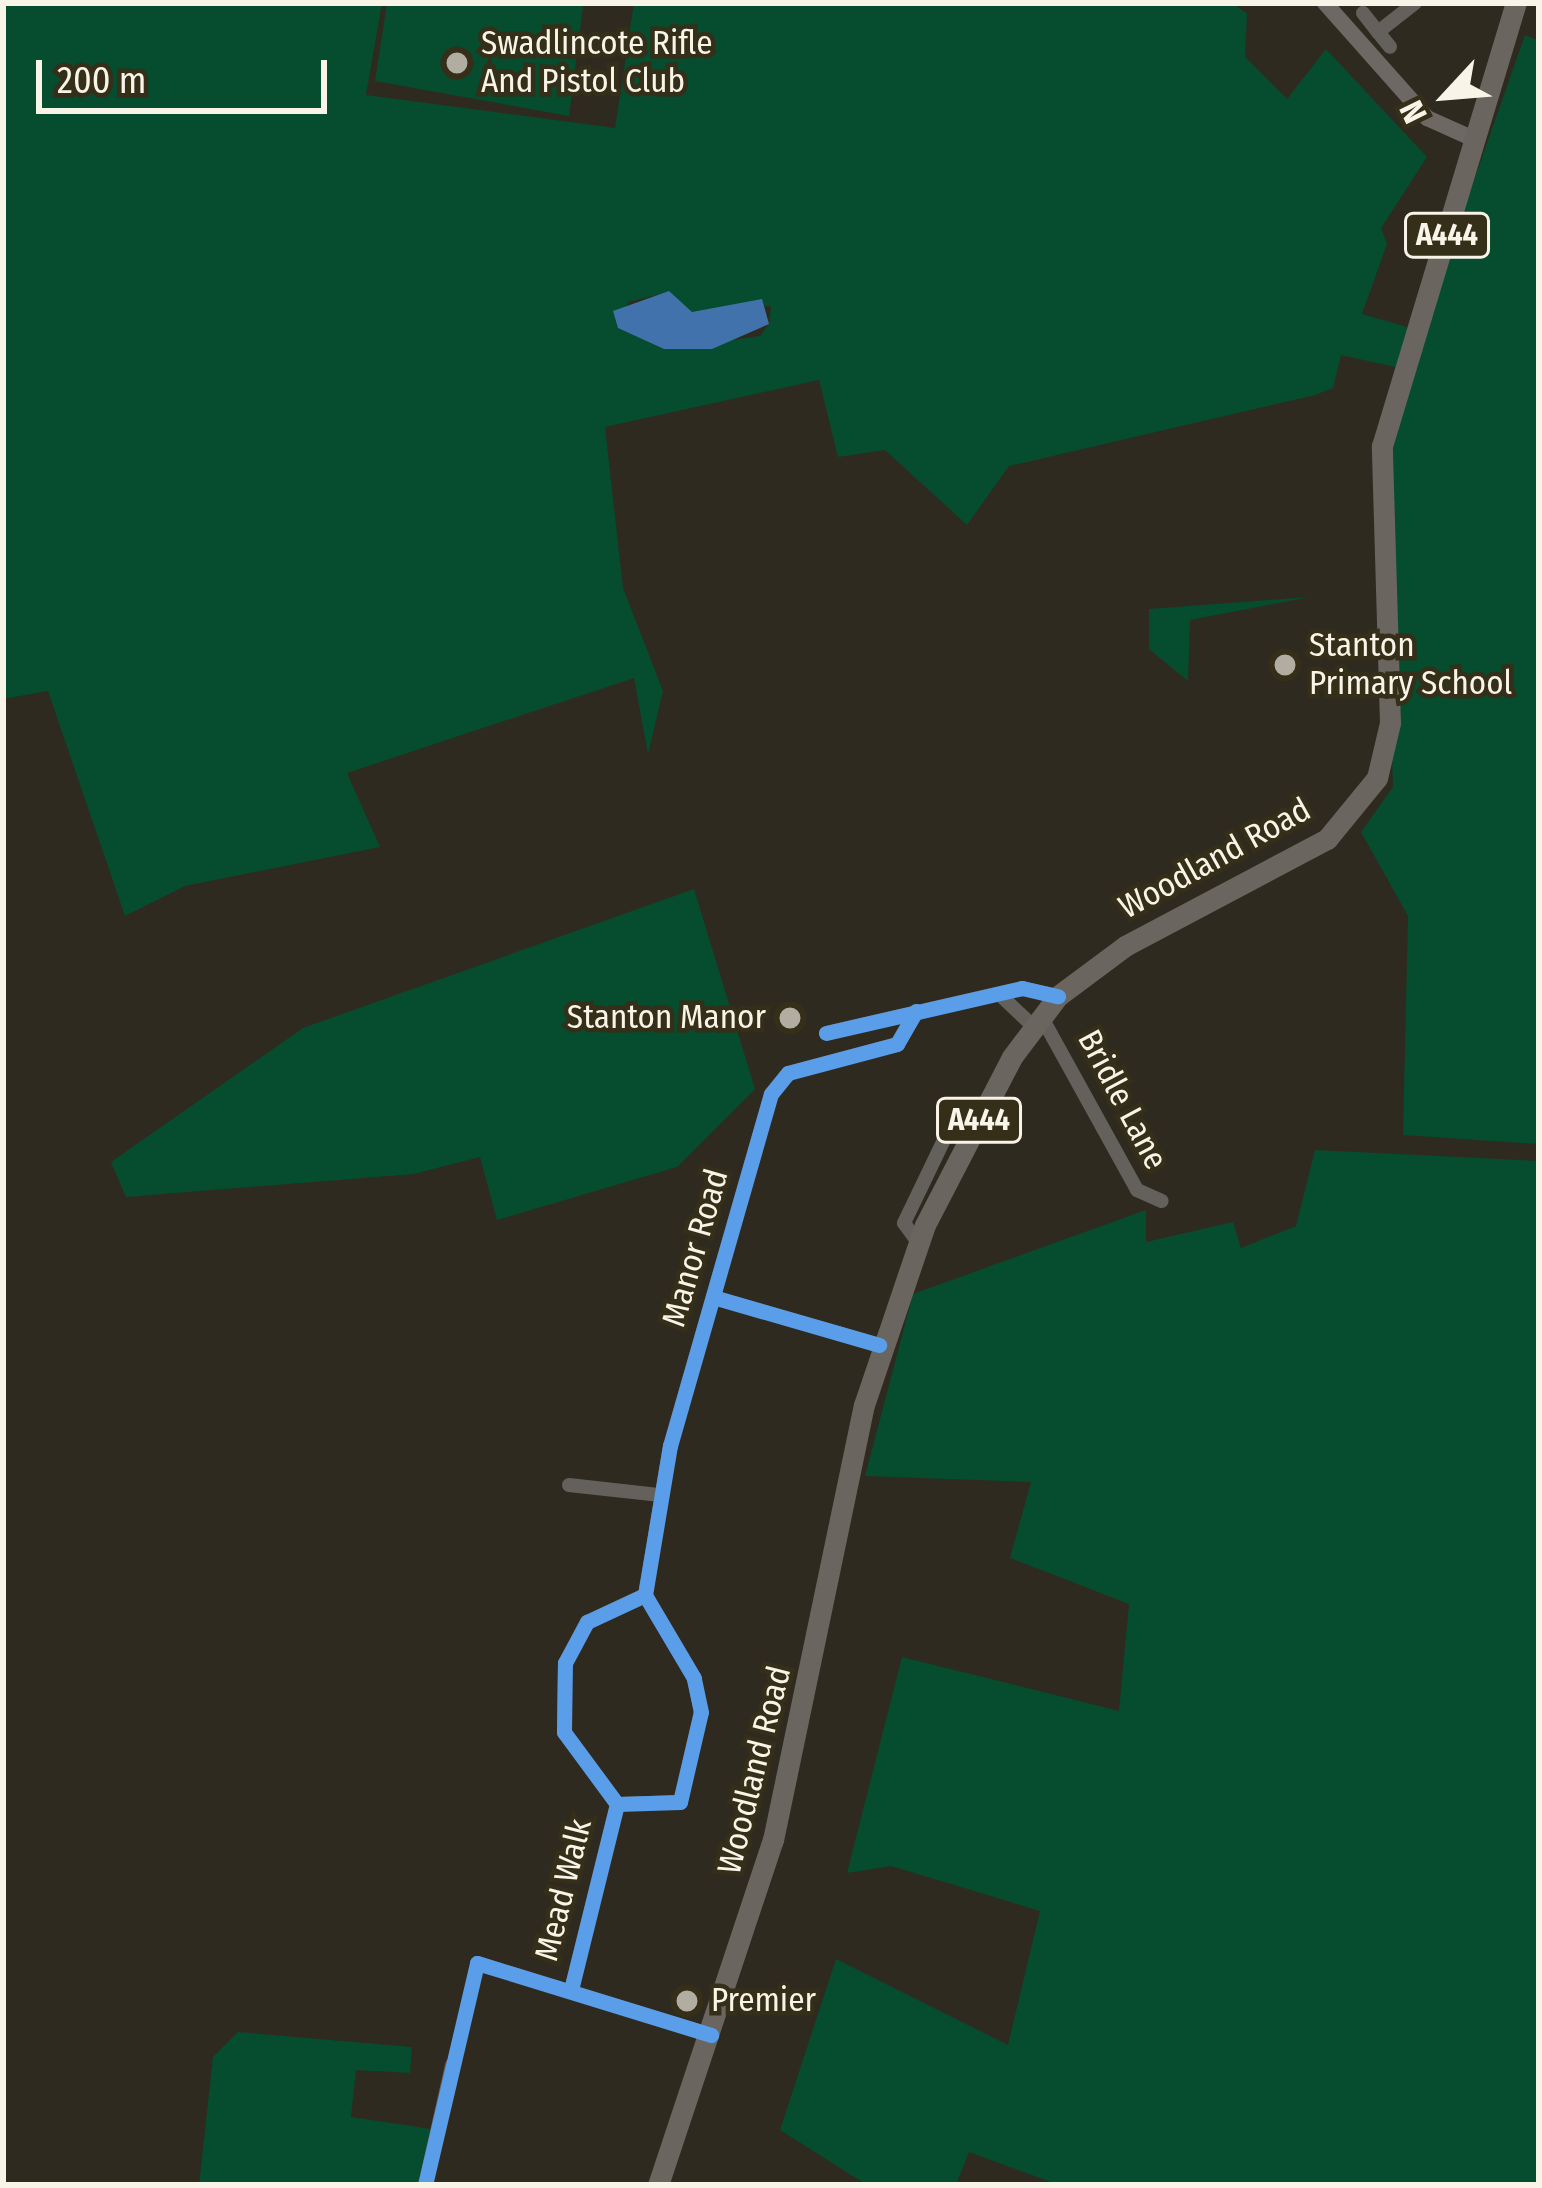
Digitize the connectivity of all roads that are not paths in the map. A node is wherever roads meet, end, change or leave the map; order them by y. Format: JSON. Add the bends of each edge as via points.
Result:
{"nodes":[{"id":1,"x":1325,"y":3,"type":"edge"},
{"id":2,"x":1415,"y":3,"type":"edge"},
{"id":3,"x":1516,"y":3,"type":"edge"},
{"id":4,"x":1363,"y":13,"type":"dead end"},
{"id":5,"x":1378,"y":32,"type":"junction"},
{"id":6,"x":1390,"y":47,"type":"dead end"},
{"id":7,"x":1476,"y":140,"type":"junction"},
{"id":8,"x":999,"y":994,"type":"junction"},
{"id":9,"x":1058,"y":996,"type":"junction"},
{"id":10,"x":916,"y":1011,"type":"junction"},
{"id":11,"x":1037,"y":1021,"type":"junction"},
{"id":12,"x":826,"y":1034,"type":"dead end"},
{"id":13,"x":1162,"y":1201,"type":"dead end"},
{"id":14,"x":713,"y":1297,"type":"junction"},
{"id":15,"x":879,"y":1345,"type":"junction"},
{"id":16,"x":569,"y":1485,"type":"dead end"},
{"id":17,"x":660,"y":1495,"type":"junction"},
{"id":18,"x":645,"y":1595,"type":"junction"},
{"id":19,"x":617,"y":1804,"type":"junction"},
{"id":20,"x":477,"y":1963,"type":"dead end"},
{"id":21,"x":571,"y":1990,"type":"junction"},
{"id":22,"x":711,"y":2035,"type":"junction"},
{"id":23,"x":452,"y":2065,"type":"dead end"},
{"id":24,"x":425,"y":2185,"type":"edge"},
{"id":25,"x":658,"y":2185,"type":"edge"}],
"edges":[{"from":1,"to":7,"type":"main road","via":[[1426,118]]},
{"from":2,"to":5,"type":"street"},
{"from":3,"to":7,"type":"highway","name":"Woodland Road","number":"A444"},
{"from":4,"to":5,"type":"street"},
{"from":5,"to":6,"type":"street"},
{"from":7,"to":9,"type":"highway","name":"Woodland Road","number":"A444","via":[[1401,366],[1378,488],[1390,723],[1371,791],[1308,851],[1125,946]]},
{"from":8,"to":9,"type":"street","via":[[1046,987]]},
{"from":8,"to":10,"type":"street"},
{"from":8,"to":11,"type":"street","name":"Bridle Lane"},
{"from":9,"to":11,"type":"highway","name":"Woodland Road","number":"A444"},
{"from":10,"to":12,"type":"street"},
{"from":10,"to":14,"type":"street","name":"Manor Road","via":[[897,1044],[778,1081]]},
{"from":11,"to":13,"type":"street","name":"Bridle Lane","via":[[1137,1190]]},
{"from":11,"to":15,"type":"highway","name":"Woodland Road","number":"A444","via":[[917,1240]]},
{"from":14,"to":15,"type":"street"},
{"from":14,"to":17,"type":"street","name":"Manor Road"},
{"from":15,"to":22,"type":"highway","name":"Woodland Road","number":"A444","via":[[811,1690]]},
{"from":16,"to":17,"type":"street"},
{"from":17,"to":18,"type":"street","name":"Manor Road"},
{"from":18,"to":19,"type":"street","via":[[587,1622],[565,1663],[564,1732]]},
{"from":18,"to":19,"type":"street","via":[[694,1678],[700,1712],[680,1802]]},
{"from":19,"to":21,"type":"street","name":"Mead Walk"},
{"from":20,"to":21,"type":"street"},
{"from":21,"to":22,"type":"street"},
{"from":22,"to":25,"type":"highway","number":"A444"},
{"from":23,"to":24,"type":"street"}]}
